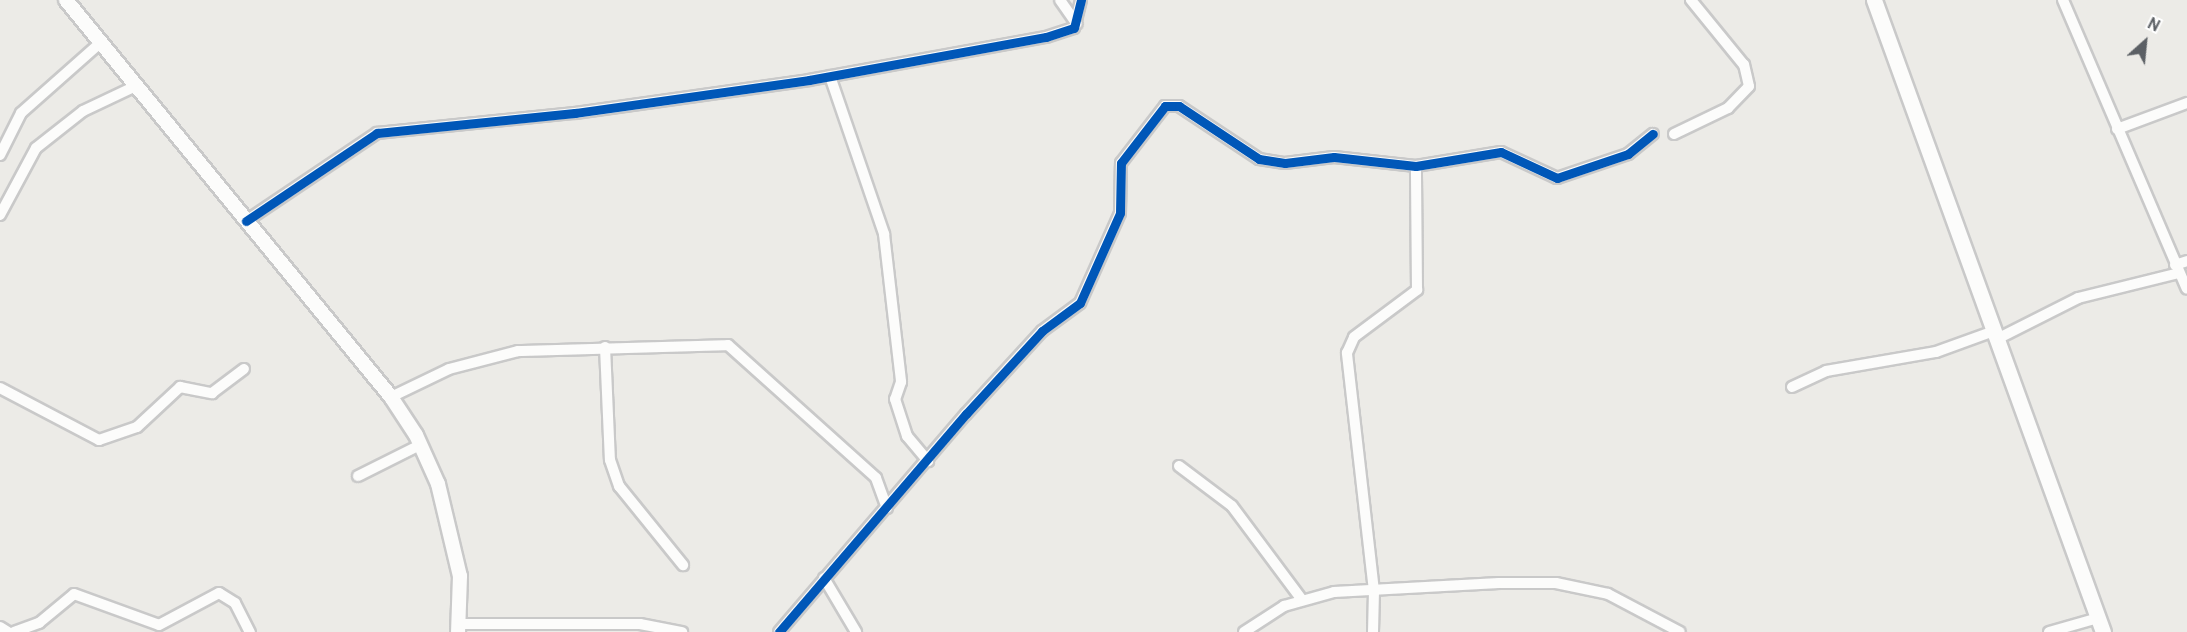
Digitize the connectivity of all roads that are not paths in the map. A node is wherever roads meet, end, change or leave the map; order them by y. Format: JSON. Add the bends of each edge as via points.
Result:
{"nodes":[{"id":1,"x":66,"y":0,"type":"edge"},
{"id":2,"x":1059,"y":0,"type":"edge"},
{"id":3,"x":1081,"y":0,"type":"edge"},
{"id":4,"x":1691,"y":0,"type":"edge"},
{"id":5,"x":1874,"y":0,"type":"edge"},
{"id":6,"x":2063,"y":0,"type":"edge"},
{"id":7,"x":1077,"y":24,"type":"junction"},
{"id":8,"x":100,"y":43,"type":"junction"},
{"id":9,"x":830,"y":76,"type":"junction"},
{"id":10,"x":136,"y":86,"type":"junction"},
{"id":11,"x":2187,"y":103,"type":"edge"},
{"id":12,"x":2117,"y":129,"type":"junction"},
{"id":13,"x":1653,"y":134,"type":"dead end"},
{"id":14,"x":1674,"y":134,"type":"dead end"},
{"id":15,"x":0,"y":155,"type":"edge"},
{"id":16,"x":1416,"y":166,"type":"junction"},
{"id":17,"x":0,"y":214,"type":"edge"},
{"id":18,"x":246,"y":222,"type":"junction"},
{"id":19,"x":2187,"y":261,"type":"edge"},
{"id":20,"x":2177,"y":269,"type":"junction"},
{"id":21,"x":2187,"y":289,"type":"edge"},
{"id":22,"x":1996,"y":335,"type":"junction"},
{"id":23,"x":605,"y":347,"type":"junction"},
{"id":24,"x":244,"y":369,"type":"dead end"},
{"id":25,"x":1792,"y":387,"type":"dead end"},
{"id":26,"x":0,"y":388,"type":"edge"},
{"id":27,"x":391,"y":397,"type":"junction"},
{"id":28,"x":420,"y":445,"type":"junction"},
{"id":29,"x":928,"y":461,"type":"junction"},
{"id":30,"x":1179,"y":466,"type":"dead end"},
{"id":31,"x":358,"y":476,"type":"dead end"},
{"id":32,"x":887,"y":508,"type":"junction"},
{"id":33,"x":683,"y":565,"type":"dead end"},
{"id":34,"x":824,"y":578,"type":"junction"},
{"id":35,"x":1374,"y":591,"type":"junction"},
{"id":36,"x":1302,"y":600,"type":"junction"},
{"id":37,"x":517,"y":624,"type":"junction"},
{"id":38,"x":640,"y":624,"type":"junction"},
{"id":39,"x":2100,"y":625,"type":"edge"},
{"id":40,"x":0,"y":627,"type":"edge"},
{"id":41,"x":458,"y":628,"type":"edge"},
{"id":42,"x":8,"y":632,"type":"edge"},
{"id":43,"x":14,"y":632,"type":"edge"},
{"id":44,"x":250,"y":632,"type":"edge"},
{"id":45,"x":527,"y":632,"type":"edge"},
{"id":46,"x":629,"y":632,"type":"edge"},
{"id":47,"x":682,"y":632,"type":"edge"},
{"id":48,"x":779,"y":632,"type":"edge"},
{"id":49,"x":856,"y":632,"type":"edge"},
{"id":50,"x":1244,"y":632,"type":"edge"},
{"id":51,"x":1373,"y":632,"type":"edge"},
{"id":52,"x":1680,"y":632,"type":"edge"},
{"id":53,"x":2049,"y":632,"type":"edge"}],
"edges":[{"from":1,"to":8,"type":"street"},
{"from":2,"to":7,"type":"street"},
{"from":3,"to":7,"type":"street"},
{"from":4,"to":14,"type":"street","via":[[1744,65],[1749,86],[1728,108]]},
{"from":5,"to":22,"type":"main road"},
{"from":6,"to":12,"type":"street"},
{"from":7,"to":9,"type":"street","via":[[1046,37]]},
{"from":8,"to":10,"type":"street"},
{"from":8,"to":15,"type":"street","via":[[21,113]]},
{"from":9,"to":18,"type":"street","via":[[575,113],[385,131],[362,140]]},
{"from":9,"to":29,"type":"street","via":[[884,234],[901,382],[895,399],[907,436]]},
{"from":10,"to":17,"type":"street","via":[[83,111],[36,148]]},
{"from":10,"to":18,"type":"street"},
{"from":11,"to":12,"type":"street"},
{"from":12,"to":20,"type":"street"},
{"from":13,"to":16,"type":"street","via":[[1628,154],[1562,177],[1501,152]]},
{"from":16,"to":29,"type":"street","via":[[1334,157],[1270,162],[1179,106],[1165,106],[1121,163],[1120,213],[1086,294],[1042,331]]},
{"from":16,"to":35,"type":"street","via":[[1416,290],[1410,301],[1354,337],[1347,352]]},
{"from":18,"to":27,"type":"street"},
{"from":19,"to":20,"type":"street"},
{"from":20,"to":21,"type":"street"},
{"from":20,"to":22,"type":"street","via":[[2078,298]]},
{"from":22,"to":25,"type":"street","via":[[1936,352],[1826,371]]},
{"from":22,"to":39,"type":"main road"},
{"from":23,"to":27,"type":"street","via":[[518,351],[449,369]]},
{"from":23,"to":32,"type":"street","via":[[733,348],[876,478]]},
{"from":23,"to":33,"type":"street","via":[[610,460],[619,486]]},
{"from":24,"to":26,"type":"street","via":[[212,393],[180,387],[137,427],[99,440]]},
{"from":27,"to":28,"type":"street"},
{"from":28,"to":31,"type":"street"},
{"from":28,"to":41,"type":"street","via":[[438,484],[460,576]]},
{"from":29,"to":32,"type":"street"},
{"from":30,"to":36,"type":"street","via":[[1232,506]]},
{"from":32,"to":34,"type":"street"},
{"from":34,"to":48,"type":"street"},
{"from":34,"to":49,"type":"street"},
{"from":35,"to":36,"type":"street"},
{"from":35,"to":51,"type":"street"},
{"from":35,"to":52,"type":"street","via":[[1556,583],[1608,594]]},
{"from":36,"to":50,"type":"street"},
{"from":37,"to":38,"type":"street"},
{"from":37,"to":41,"type":"street"},
{"from":37,"to":45,"type":"street"},
{"from":38,"to":46,"type":"street"},
{"from":38,"to":47,"type":"street"},
{"from":39,"to":53,"type":"street"},
{"from":40,"to":42,"type":"street"},
{"from":43,"to":44,"type":"street","via":[[39,623],[74,594],[159,626],[219,592],[235,603]]}]}
